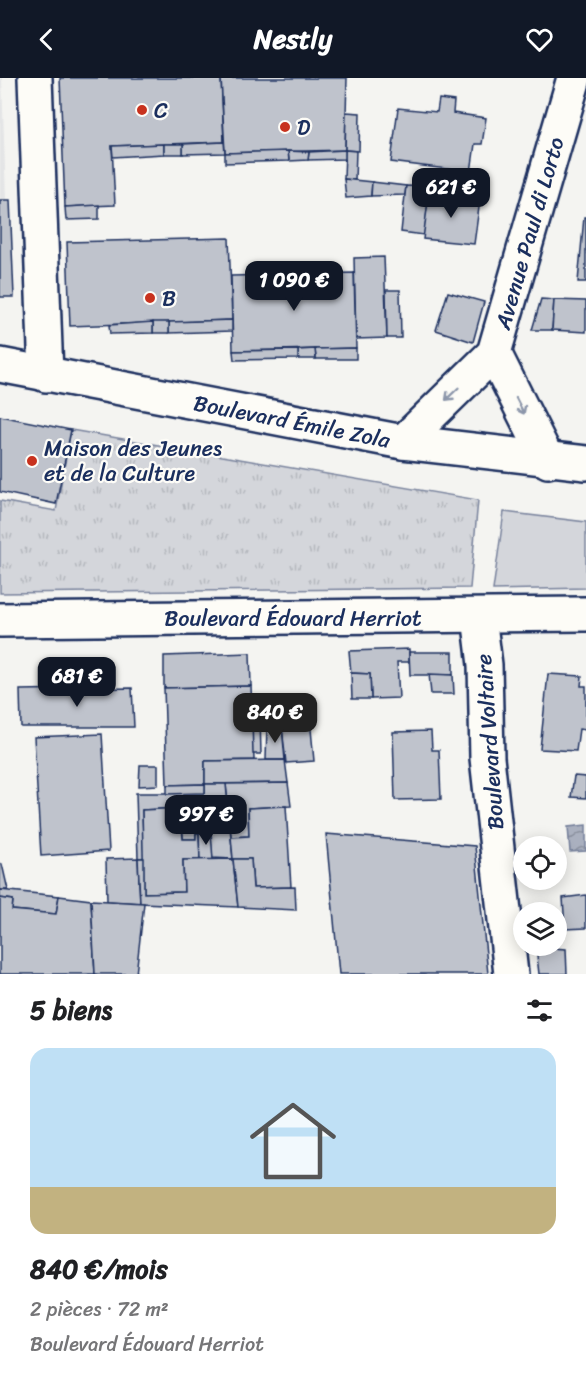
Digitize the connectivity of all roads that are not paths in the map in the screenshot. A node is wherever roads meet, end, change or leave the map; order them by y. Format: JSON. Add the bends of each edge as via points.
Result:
{"nodes":[{"id":1,"x":35,"y":78,"type":"edge"},
{"id":2,"x":574,"y":78,"type":"edge"},
{"id":3,"x":494,"y":353,"type":"junction"},
{"id":4,"x":0,"y":365,"type":"edge"},
{"id":5,"x":46,"y":375,"type":"junction"},
{"id":6,"x":403,"y":442,"type":"junction"},
{"id":7,"x":548,"y":461,"type":"junction"},
{"id":8,"x":586,"y":463,"type":"edge"},
{"id":9,"x":586,"y":614,"type":"edge"},
{"id":10,"x":479,"y":616,"type":"junction"},
{"id":11,"x":0,"y":620,"type":"edge"},
{"id":12,"x":511,"y":974,"type":"edge"}],
"edges":[{"from":1,"to":5,"type":"street"},
{"from":2,"to":3,"type":"street","name":"Avenue Paul di Lorto"},
{"from":3,"to":6,"type":"street","name":"Avenue Paul di Lorto","one_way":true},
{"from":3,"to":7,"type":"street","name":"Avenue Paul di Lorto","one_way":true},
{"from":4,"to":5,"type":"street","name":"Boulevard Émile Zola"},
{"from":5,"to":6,"type":"street","name":"Boulevard Émile Zola"},
{"from":6,"to":7,"type":"street","name":"Boulevard Émile Zola"},
{"from":7,"to":8,"type":"street","name":"Boulevard Émile Zola"},
{"from":9,"to":10,"type":"street","name":"Boulevard Édouard Herriot"},
{"from":10,"to":11,"type":"street","name":"Boulevard Édouard Herriot"},
{"from":10,"to":12,"type":"street","name":"Boulevard Voltaire","via":[[485,665],[487,758]]}]}
